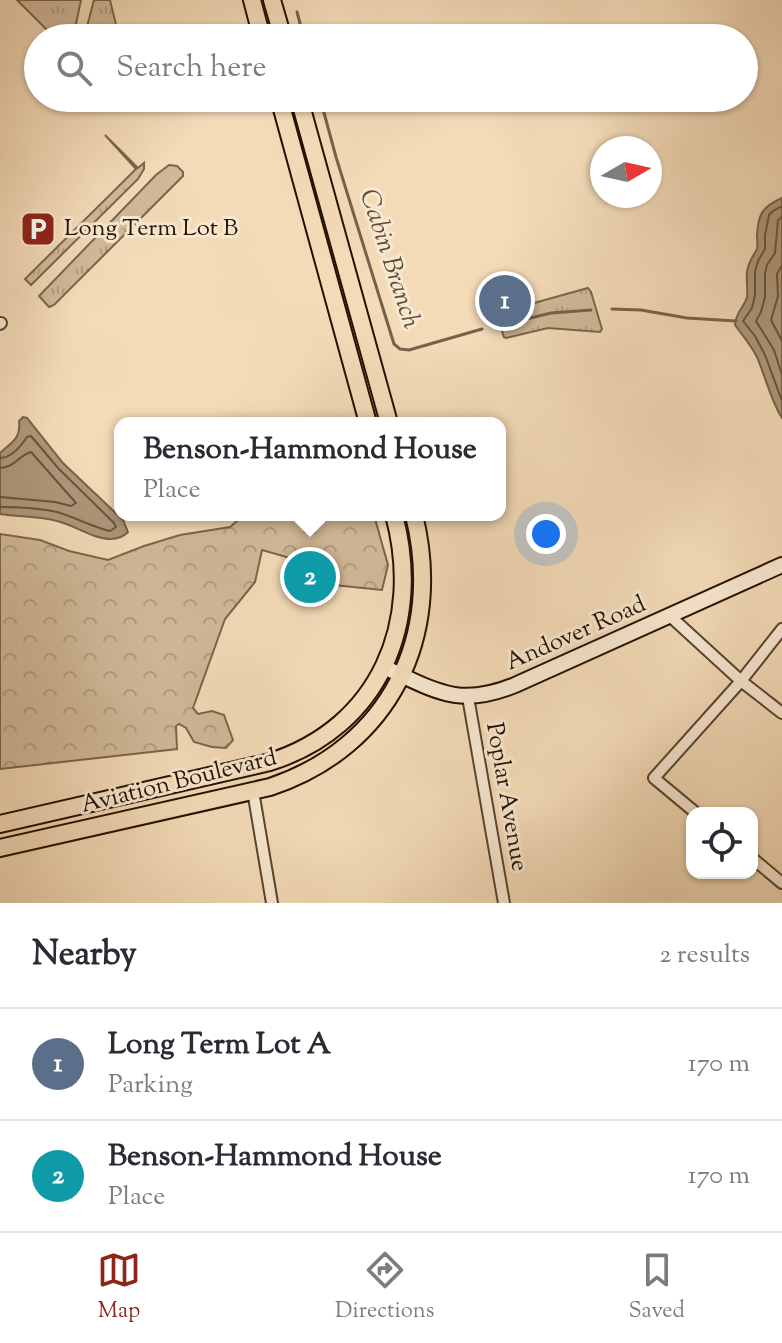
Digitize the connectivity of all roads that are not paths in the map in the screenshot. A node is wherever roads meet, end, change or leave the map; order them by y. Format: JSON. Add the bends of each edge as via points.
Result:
{"nodes":[{"id":1,"x":252,"y":0,"type":"edge"},
{"id":2,"x":272,"y":0,"type":"edge"},
{"id":3,"x":258,"y":24,"type":"edge"},
{"id":4,"x":279,"y":24,"type":"edge"},
{"id":5,"x":283,"y":112,"type":"edge"},
{"id":6,"x":303,"y":112,"type":"edge"},
{"id":7,"x":356,"y":378,"type":"junction"},
{"id":8,"x":379,"y":389,"type":"junction"},
{"id":9,"x":366,"y":417,"type":"edge"},
{"id":10,"x":387,"y":417,"type":"edge"},
{"id":11,"x":395,"y":521,"type":"edge"},
{"id":12,"x":415,"y":521,"type":"edge"},
{"id":13,"x":782,"y":565,"type":"edge"},
{"id":14,"x":670,"y":616,"type":"junction"},
{"id":15,"x":782,"y":629,"type":"edge"},
{"id":16,"x":384,"y":667,"type":"junction"},
{"id":17,"x":402,"y":676,"type":"junction"},
{"id":18,"x":741,"y":681,"type":"junction"},
{"id":19,"x":468,"y":697,"type":"junction"},
{"id":20,"x":782,"y":713,"type":"edge"},
{"id":21,"x":253,"y":791,"type":"junction"},
{"id":22,"x":689,"y":807,"type":"edge"},
{"id":23,"x":0,"y":824,"type":"edge"},
{"id":24,"x":0,"y":848,"type":"edge"},
{"id":25,"x":758,"y":863,"type":"edge"},
{"id":26,"x":782,"y":883,"type":"edge"},
{"id":27,"x":272,"y":903,"type":"edge"},
{"id":28,"x":504,"y":903,"type":"edge"}],
"edges":[{"from":1,"to":3,"type":"main road"},
{"from":2,"to":4,"type":"main road"},
{"from":5,"to":7,"type":"main road"},
{"from":6,"to":8,"type":"main road"},
{"from":7,"to":8,"type":"main road"},
{"from":7,"to":9,"type":"main road"},
{"from":8,"to":10,"type":"main road"},
{"from":11,"to":16,"type":"main road","name":"Aviation Boulevard","via":[[403,589],[394,645]]},
{"from":12,"to":17,"type":"main road","name":"Aviation Boulevard","via":[[422,595]]},
{"from":13,"to":14,"type":"main road","name":"Andover Road"},
{"from":14,"to":18,"type":"street"},
{"from":14,"to":19,"type":"main road","name":"Andover Road","via":[[502,691]]},
{"from":15,"to":18,"type":"street"},
{"from":16,"to":17,"type":"main road","name":"Andover Road"},
{"from":16,"to":23,"type":"main road","name":"Aviation Boulevard","via":[[340,723],[285,757]]},
{"from":17,"to":19,"type":"main road","name":"Andover Road"},
{"from":17,"to":21,"type":"main road","name":"Aviation Boulevard","via":[[370,724],[342,750],[296,777]]},
{"from":18,"to":20,"type":"street"},
{"from":18,"to":22,"type":"street","via":[[654,778]]},
{"from":19,"to":28,"type":"street","name":"Poplar Avenue"},
{"from":21,"to":24,"type":"main road","name":"Aviation Boulevard"},
{"from":21,"to":27,"type":"street"},
{"from":25,"to":26,"type":"street"}]}
